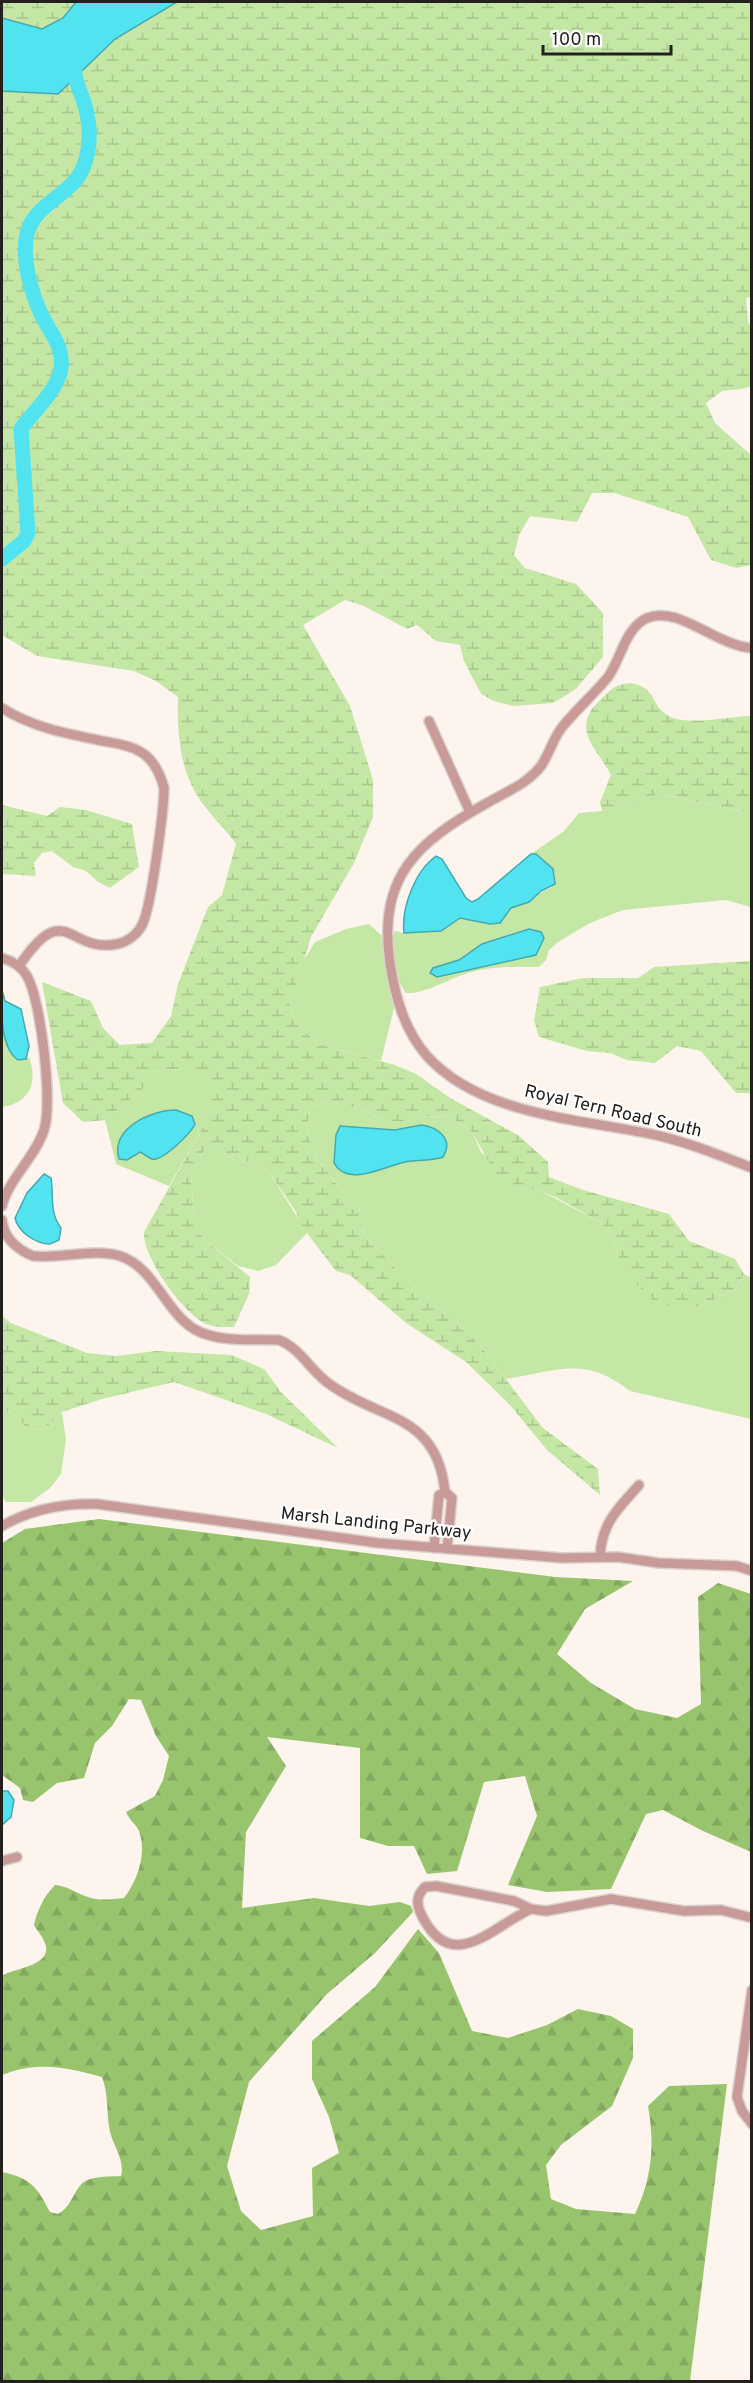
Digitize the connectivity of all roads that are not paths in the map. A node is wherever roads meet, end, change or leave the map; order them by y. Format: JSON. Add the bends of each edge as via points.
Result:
{"nodes":[{"id":1,"x":752,"y":648,"type":"edge"},
{"id":2,"x":2,"y":708,"type":"edge"},
{"id":3,"x":429,"y":720,"type":"dead end"},
{"id":4,"x":470,"y":812,"type":"junction"},
{"id":5,"x":2,"y":958,"type":"edge"},
{"id":6,"x":19,"y":966,"type":"junction"},
{"id":7,"x":752,"y":1168,"type":"edge"},
{"id":8,"x":3,"y":1194,"type":"edge"},
{"id":9,"x":2,"y":1206,"type":"edge"},
{"id":10,"x":2,"y":1220,"type":"edge"},
{"id":11,"x":639,"y":1485,"type":"dead end"},
{"id":12,"x":445,"y":1492,"type":"junction"},
{"id":13,"x":437,"y":1517,"type":"junction"},
{"id":14,"x":451,"y":1518,"type":"junction"},
{"id":15,"x":2,"y":1526,"type":"edge"},
{"id":16,"x":434,"y":1548,"type":"junction"},
{"id":17,"x":447,"y":1549,"type":"junction"},
{"id":18,"x":600,"y":1556,"type":"junction"},
{"id":19,"x":752,"y":1571,"type":"edge"},
{"id":20,"x":17,"y":1857,"type":"dead end"},
{"id":21,"x":2,"y":1861,"type":"edge"},
{"id":22,"x":531,"y":1909,"type":"junction"},
{"id":23,"x":752,"y":1918,"type":"edge"},
{"id":24,"x":752,"y":1989,"type":"edge"},
{"id":25,"x":752,"y":2124,"type":"edge"}],
"edges":[{"from":1,"to":4,"type":"street","name":"Royal Tern Road South","via":[[716,639],[673,616],[655,616],[639,623],[607,677],[562,727],[533,775]]},
{"from":2,"to":6,"type":"street","via":[[33,725],[139,750],[155,765],[164,788],[147,911],[136,934],[111,945],[70,933],[51,932],[34,943]]},
{"from":3,"to":4,"type":"street"},
{"from":4,"to":7,"type":"street","name":"Royal Tern Road South","via":[[437,832],[414,855],[389,906],[387,943],[394,991],[408,1028],[427,1056],[462,1083],[512,1105],[662,1137]]},
{"from":5,"to":6,"type":"street"},
{"from":6,"to":8,"type":"street","via":[[32,986],[40,1022],[46,1123],[40,1140]]},
{"from":8,"to":9,"type":"street"},
{"from":10,"to":12,"type":"street","via":[[10,1241],[33,1256],[111,1254],[128,1260],[186,1323],[207,1334],[288,1343],[338,1390],[419,1431],[440,1462]]},
{"from":11,"to":18,"type":"street","via":[[606,1525]]},
{"from":12,"to":13,"type":"street","via":[[439,1495]]},
{"from":12,"to":14,"type":"street","via":[[452,1498]]},
{"from":13,"to":14,"type":"street"},
{"from":13,"to":16,"type":"street"},
{"from":14,"to":17,"type":"street"},
{"from":15,"to":16,"type":"street","name":"Marsh Landing Parkway","via":[[57,1505],[97,1504]]},
{"from":16,"to":17,"type":"street","name":"Marsh Landing Parkway"},
{"from":17,"to":18,"type":"street","name":"Marsh Landing Parkway","via":[[561,1558]]},
{"from":18,"to":19,"type":"street","name":"Marsh Landing Parkway","via":[[737,1566]]},
{"from":20,"to":21,"type":"street"},
{"from":22,"to":22,"type":"street","via":[[464,1946],[448,1944],[434,1933],[417,1904],[425,1887],[436,1886],[514,1901]]},
{"from":22,"to":23,"type":"street","via":[[546,1911],[611,1899],[684,1911],[721,1910]]},
{"from":24,"to":25,"type":"street","via":[[737,2097]]}]}
